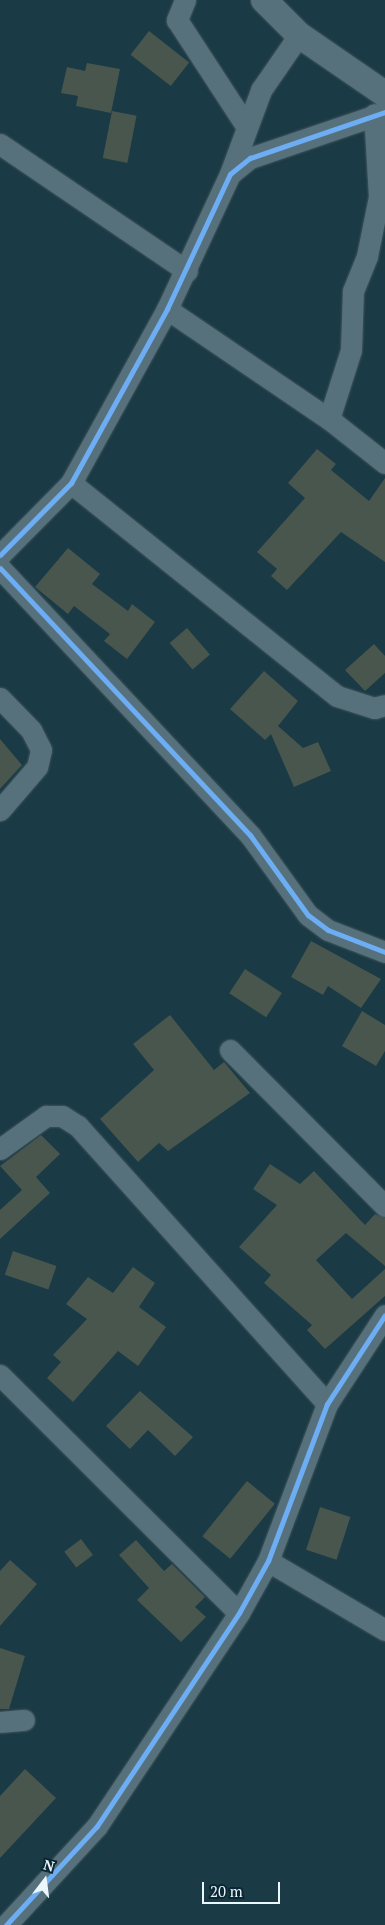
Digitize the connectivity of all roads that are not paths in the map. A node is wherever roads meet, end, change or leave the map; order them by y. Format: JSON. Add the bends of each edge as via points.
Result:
{"nodes":[{"id":1,"x":185,"y":0,"type":"edge"},
{"id":2,"x":264,"y":0,"type":"edge"},
{"id":3,"x":299,"y":35,"type":"junction"},
{"id":4,"x":381,"y":107,"type":"edge"},
{"id":5,"x":246,"y":126,"type":"junction"},
{"id":6,"x":0,"y":144,"type":"edge"},
{"id":7,"x":230,"y":174,"type":"junction"},
{"id":8,"x":187,"y":270,"type":"junction"},
{"id":9,"x":167,"y":309,"type":"junction"},
{"id":10,"x":329,"y":419,"type":"junction"},
{"id":11,"x":385,"y":463,"type":"edge"},
{"id":12,"x":70,"y":482,"type":"junction"},
{"id":13,"x":0,"y":555,"type":"edge"},
{"id":14,"x":0,"y":568,"type":"edge"},
{"id":15,"x":0,"y":698,"type":"edge"},
{"id":16,"x":385,"y":705,"type":"edge"},
{"id":17,"x":0,"y":810,"type":"edge"},
{"id":18,"x":385,"y":952,"type":"edge"},
{"id":19,"x":230,"y":1050,"type":"dead end"},
{"id":20,"x":0,"y":1149,"type":"edge"},
{"id":21,"x":385,"y":1206,"type":"edge"},
{"id":22,"x":385,"y":1315,"type":"edge"},
{"id":23,"x":0,"y":1376,"type":"edge"},
{"id":24,"x":327,"y":1404,"type":"junction"},
{"id":25,"x":268,"y":1561,"type":"junction"},
{"id":26,"x":240,"y":1613,"type":"junction"},
{"id":27,"x":385,"y":1630,"type":"edge"},
{"id":28,"x":24,"y":1720,"type":"dead end"},
{"id":29,"x":0,"y":1722,"type":"edge"},
{"id":30,"x":6,"y":1925,"type":"edge"}],
"edges":[{"from":1,"to":5,"type":"street","via":[[177,20]]},
{"from":2,"to":3,"type":"street"},
{"from":3,"to":4,"type":"street"},
{"from":3,"to":5,"type":"street","via":[[261,90]]},
{"from":4,"to":7,"type":"street","via":[[250,158]]},
{"from":4,"to":10,"type":"street","via":[[380,197],[367,256],[353,291],[351,350]]},
{"from":5,"to":7,"type":"street"},
{"from":6,"to":8,"type":"street"},
{"from":7,"to":8,"type":"street"},
{"from":8,"to":9,"type":"street"},
{"from":9,"to":10,"type":"street"},
{"from":9,"to":12,"type":"street"},
{"from":10,"to":11,"type":"street"},
{"from":12,"to":13,"type":"street"},
{"from":12,"to":16,"type":"street","via":[[337,696],[374,708]]},
{"from":14,"to":18,"type":"street","via":[[250,835],[308,915],[328,930]]},
{"from":15,"to":17,"type":"street","via":[[31,730],[41,750],[37,767]]},
{"from":19,"to":21,"type":"street"},
{"from":20,"to":24,"type":"street","via":[[46,1116],[62,1116],[78,1126]]},
{"from":22,"to":24,"type":"street"},
{"from":23,"to":26,"type":"street"},
{"from":24,"to":25,"type":"street"},
{"from":25,"to":26,"type":"street"},
{"from":25,"to":27,"type":"street"},
{"from":26,"to":30,"type":"street","via":[[97,1826]]},
{"from":28,"to":29,"type":"street"}]}
